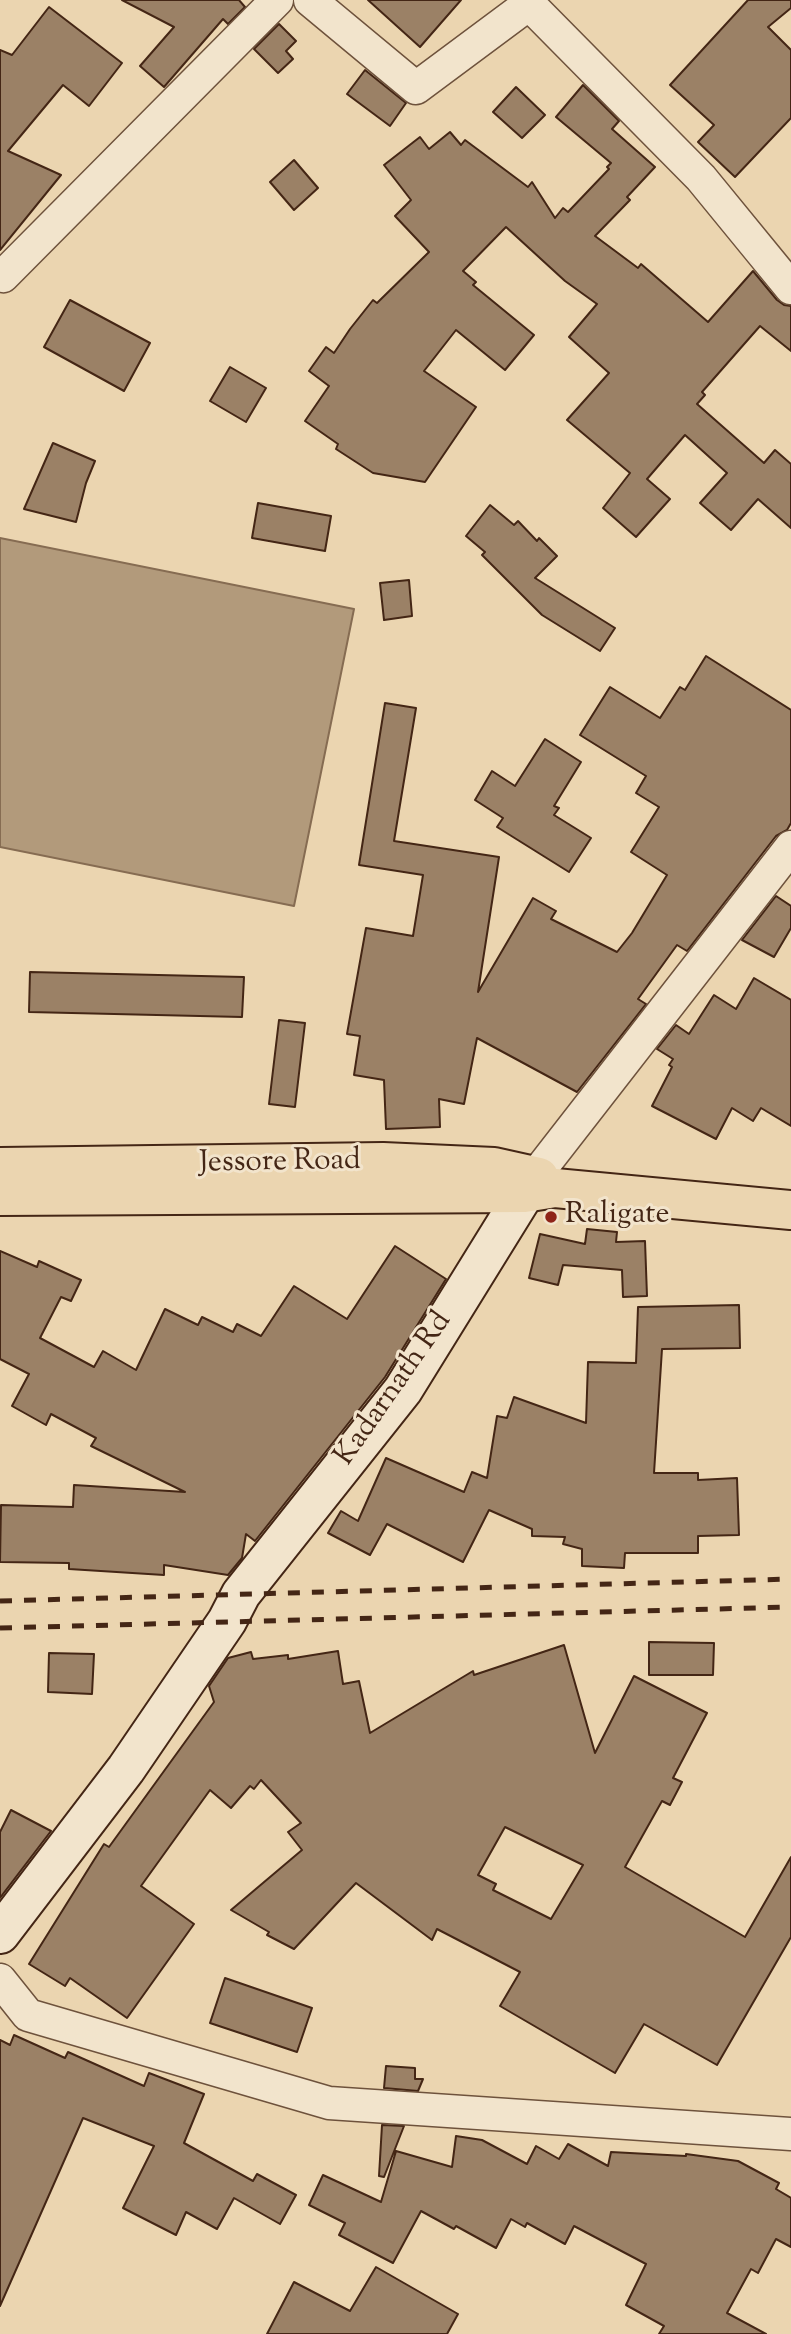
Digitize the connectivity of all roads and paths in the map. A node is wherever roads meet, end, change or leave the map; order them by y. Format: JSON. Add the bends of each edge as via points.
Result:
{"nodes":[{"id":1,"x":277,"y":0,"type":"edge"},
{"id":2,"x":310,"y":0,"type":"edge"},
{"id":3,"x":0,"y":275,"type":"edge"},
{"id":4,"x":791,"y":288,"type":"edge"},
{"id":5,"x":791,"y":847,"type":"edge"},
{"id":6,"x":0,"y":1167,"type":"edge"},
{"id":7,"x":538,"y":1185,"type":"junction"},
{"id":8,"x":0,"y":1196,"type":"edge"},
{"id":9,"x":791,"y":1210,"type":"edge"},
{"id":10,"x":0,"y":1934,"type":"edge"},
{"id":11,"x":0,"y":1980,"type":"edge"},
{"id":12,"x":791,"y":2134,"type":"edge"}],
"edges":[{"from":1,"to":3,"type":"street"},
{"from":2,"to":4,"type":"street","via":[[416,88],[529,4],[701,178]]},
{"from":5,"to":7,"type":"street","name":"Kadarnath Rd"},
{"from":6,"to":7,"type":"highway","name":"Jessore Road","via":[[383,1162],[494,1167]]},
{"from":7,"to":8,"type":"highway","name":"Jessore Road"},
{"from":7,"to":9,"type":"highway","name":"Jessore Road"},
{"from":7,"to":10,"type":"main road","name":"Kadarnath Rd","via":[[403,1390],[241,1594],[126,1769]]},
{"from":11,"to":12,"type":"street","via":[[29,2015],[330,2103]]}]}
